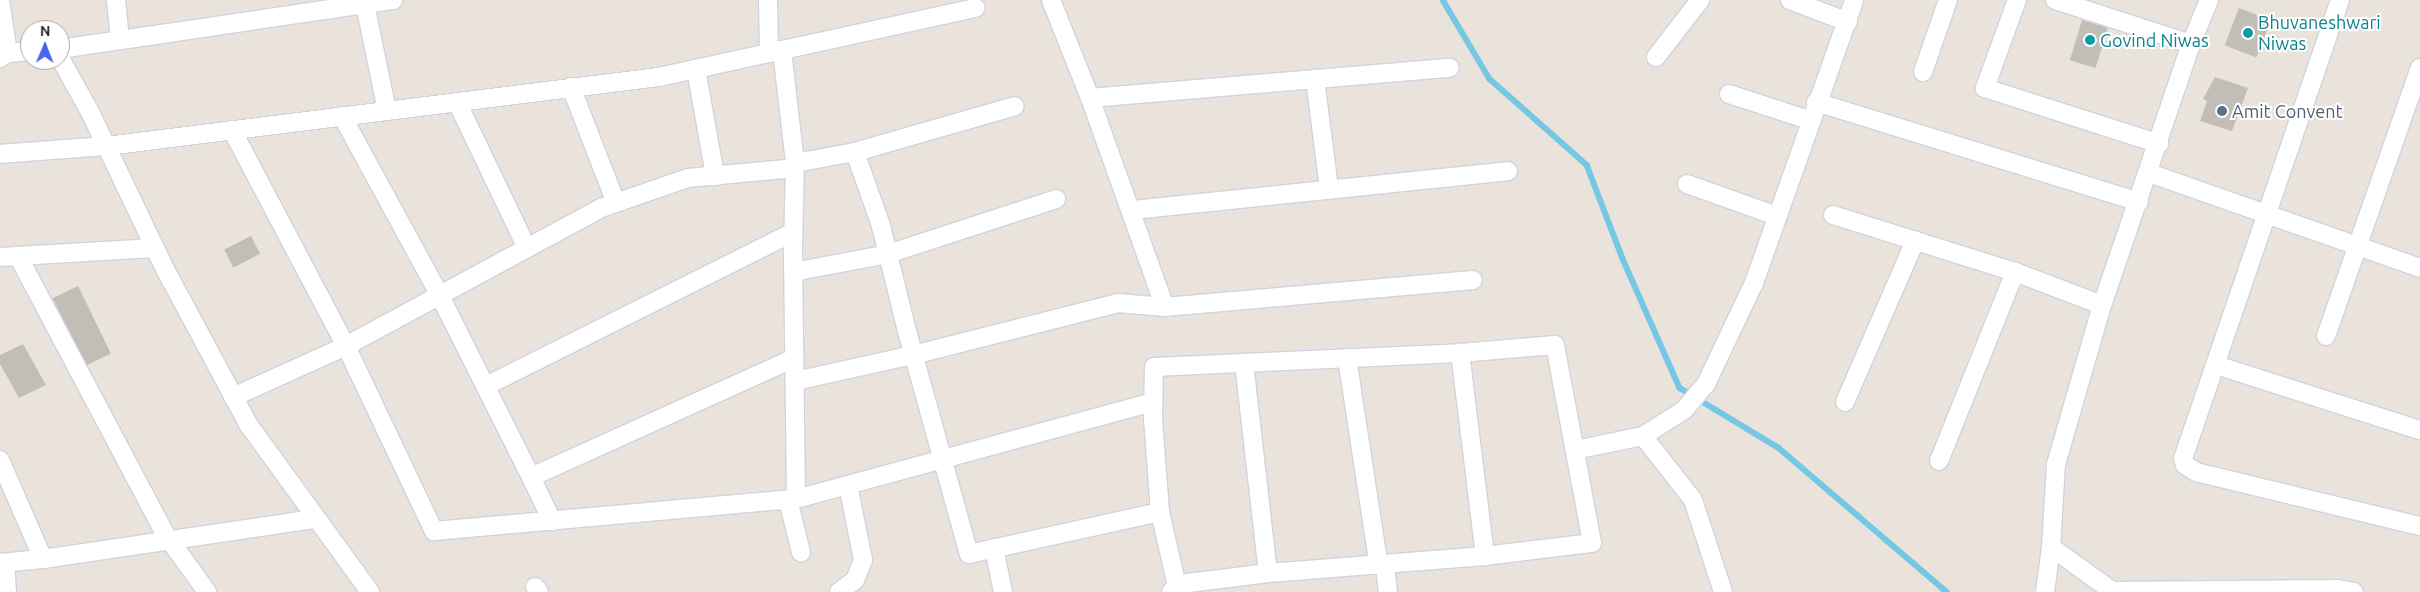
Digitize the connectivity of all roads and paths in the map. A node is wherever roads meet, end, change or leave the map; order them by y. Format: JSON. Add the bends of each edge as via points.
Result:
{"nodes":[{"id":1,"x":0,"y":0,"type":"edge"},
{"id":2,"x":116,"y":0,"type":"edge"},
{"id":3,"x":393,"y":0,"type":"edge"},
{"id":4,"x":768,"y":0,"type":"edge"},
{"id":5,"x":1057,"y":0,"type":"edge"},
{"id":6,"x":1700,"y":0,"type":"edge"},
{"id":7,"x":1790,"y":0,"type":"edge"},
{"id":8,"x":1854,"y":0,"type":"edge"},
{"id":9,"x":1948,"y":0,"type":"edge"},
{"id":10,"x":2016,"y":0,"type":"edge"},
{"id":11,"x":2054,"y":0,"type":"edge"},
{"id":12,"x":2210,"y":0,"type":"edge"},
{"id":13,"x":2340,"y":0,"type":"edge"},
{"id":14,"x":364,"y":4,"type":"junction"},
{"id":15,"x":976,"y":8,"type":"dead end"},
{"id":16,"x":1848,"y":22,"type":"junction"},
{"id":17,"x":120,"y":40,"type":"junction"},
{"id":18,"x":2191,"y":44,"type":"junction"},
{"id":19,"x":70,"y":48,"type":"edge"},
{"id":20,"x":775,"y":51,"type":"junction"},
{"id":21,"x":20,"y":53,"type":"edge"},
{"id":22,"x":4,"y":55,"type":"edge"},
{"id":23,"x":1656,"y":58,"type":"dead end"},
{"id":24,"x":1450,"y":68,"type":"dead end"},
{"id":25,"x":2420,"y":68,"type":"edge"},
{"id":26,"x":696,"y":69,"type":"junction"},
{"id":27,"x":66,"y":70,"type":"edge"},
{"id":28,"x":1923,"y":72,"type":"dead end"},
{"id":29,"x":1314,"y":79,"type":"junction"},
{"id":30,"x":572,"y":88,"type":"junction"},
{"id":31,"x":1729,"y":94,"type":"dead end"},
{"id":32,"x":1090,"y":98,"type":"junction"},
{"id":33,"x":457,"y":102,"type":"junction"},
{"id":34,"x":1816,"y":102,"type":"junction"},
{"id":35,"x":1015,"y":106,"type":"dead end"},
{"id":36,"x":387,"y":111,"type":"junction"},
{"id":37,"x":342,"y":116,"type":"junction"},
{"id":38,"x":1809,"y":120,"type":"junction"},
{"id":39,"x":232,"y":130,"type":"junction"},
{"id":40,"x":2159,"y":144,"type":"junction"},
{"id":41,"x":107,"y":146,"type":"junction"},
{"id":42,"x":855,"y":152,"type":"junction"},
{"id":43,"x":0,"y":154,"type":"edge"},
{"id":44,"x":795,"y":166,"type":"junction"},
{"id":45,"x":1508,"y":170,"type":"dead end"},
{"id":46,"x":2149,"y":173,"type":"junction"},
{"id":47,"x":715,"y":176,"type":"junction"},
{"id":48,"x":1687,"y":184,"type":"dead end"},
{"id":49,"x":1329,"y":189,"type":"junction"},
{"id":50,"x":1056,"y":199,"type":"dead end"},
{"id":51,"x":2139,"y":202,"type":"junction"},
{"id":52,"x":616,"y":203,"type":"junction"},
{"id":53,"x":1132,"y":210,"type":"junction"},
{"id":54,"x":1833,"y":215,"type":"dead end"},
{"id":55,"x":2268,"y":215,"type":"junction"},
{"id":56,"x":1777,"y":216,"type":"junction"},
{"id":57,"x":793,"y":232,"type":"junction"},
{"id":58,"x":1915,"y":241,"type":"junction"},
{"id":59,"x":2359,"y":246,"type":"junction"},
{"id":60,"x":155,"y":248,"type":"junction"},
{"id":61,"x":527,"y":248,"type":"junction"},
{"id":62,"x":888,"y":254,"type":"junction"},
{"id":63,"x":18,"y":256,"type":"junction"},
{"id":64,"x":0,"y":257,"type":"edge"},
{"id":65,"x":2420,"y":268,"type":"edge"},
{"id":66,"x":793,"y":272,"type":"junction"},
{"id":67,"x":2015,"y":272,"type":"junction"},
{"id":68,"x":1473,"y":280,"type":"dead end"},
{"id":69,"x":440,"y":296,"type":"junction"},
{"id":70,"x":2102,"y":305,"type":"junction"},
{"id":71,"x":1164,"y":306,"type":"junction"},
{"id":72,"x":2326,"y":336,"type":"dead end"},
{"id":73,"x":346,"y":346,"type":"junction"},
{"id":74,"x":1460,"y":353,"type":"junction"},
{"id":75,"x":913,"y":355,"type":"junction"},
{"id":76,"x":794,"y":358,"type":"junction"},
{"id":77,"x":1347,"y":358,"type":"junction"},
{"id":78,"x":1244,"y":363,"type":"junction"},
{"id":79,"x":2216,"y":365,"type":"junction"},
{"id":80,"x":794,"y":381,"type":"junction"},
{"id":81,"x":486,"y":386,"type":"junction"},
{"id":82,"x":233,"y":397,"type":"junction"},
{"id":83,"x":1153,"y":402,"type":"junction"},
{"id":84,"x":1844,"y":402,"type":"dead end"},
{"id":85,"x":2420,"y":430,"type":"edge"},
{"id":86,"x":1643,"y":436,"type":"junction"},
{"id":87,"x":1576,"y":450,"type":"junction"},
{"id":88,"x":0,"y":460,"type":"edge"},
{"id":89,"x":942,"y":460,"type":"junction"},
{"id":90,"x":1939,"y":461,"type":"dead end"},
{"id":91,"x":531,"y":477,"type":"junction"},
{"id":92,"x":848,"y":485,"type":"junction"},
{"id":93,"x":792,"y":500,"type":"junction"},
{"id":94,"x":1160,"y":512,"type":"junction"},
{"id":95,"x":314,"y":519,"type":"junction"},
{"id":96,"x":552,"y":521,"type":"junction"},
{"id":97,"x":2420,"y":526,"type":"edge"},
{"id":98,"x":170,"y":541,"type":"junction"},
{"id":99,"x":2051,"y":547,"type":"junction"},
{"id":100,"x":994,"y":548,"type":"junction"},
{"id":101,"x":801,"y":552,"type":"dead end"},
{"id":102,"x":1485,"y":556,"type":"junction"},
{"id":103,"x":44,"y":560,"type":"junction"},
{"id":104,"x":3,"y":563,"type":"edge"},
{"id":105,"x":1382,"y":565,"type":"junction"},
{"id":106,"x":1268,"y":574,"type":"junction"},
{"id":107,"x":1174,"y":589,"type":"edge"},
{"id":108,"x":365,"y":590,"type":"edge"},
{"id":109,"x":2342,"y":591,"type":"edge"},
{"id":110,"x":7,"y":592,"type":"edge"},
{"id":111,"x":207,"y":592,"type":"edge"},
{"id":112,"x":839,"y":592,"type":"edge"},
{"id":113,"x":1003,"y":592,"type":"edge"},
{"id":114,"x":1388,"y":592,"type":"edge"},
{"id":115,"x":1722,"y":592,"type":"edge"},
{"id":116,"x":2045,"y":592,"type":"edge"}],
"edges":[{"from":1,"to":22,"type":"street"},
{"from":2,"to":17,"type":"street"},
{"from":3,"to":14,"type":"street"},
{"from":4,"to":20,"type":"street"},
{"from":5,"to":32,"type":"street"},
{"from":6,"to":23,"type":"street"},
{"from":7,"to":16,"type":"street"},
{"from":8,"to":16,"type":"street"},
{"from":9,"to":28,"type":"street"},
{"from":10,"to":40,"type":"street","via":[[1985,88]]},
{"from":11,"to":18,"type":"street"},
{"from":12,"to":18,"type":"street"},
{"from":13,"to":55,"type":"street"},
{"from":14,"to":17,"type":"street"},
{"from":14,"to":36,"type":"street"},
{"from":15,"to":20,"type":"street"},
{"from":16,"to":34,"type":"street"},
{"from":17,"to":19,"type":"street"},
{"from":18,"to":40,"type":"street"},
{"from":20,"to":26,"type":"street"},
{"from":20,"to":44,"type":"street"},
{"from":21,"to":22,"type":"street"},
{"from":24,"to":29,"type":"street"},
{"from":25,"to":59,"type":"street"},
{"from":26,"to":30,"type":"street"},
{"from":26,"to":47,"type":"street"},
{"from":27,"to":41,"type":"street"},
{"from":29,"to":32,"type":"street"},
{"from":29,"to":49,"type":"street"},
{"from":30,"to":33,"type":"street"},
{"from":30,"to":52,"type":"street"},
{"from":31,"to":38,"type":"street"},
{"from":32,"to":53,"type":"street"},
{"from":33,"to":36,"type":"street"},
{"from":33,"to":61,"type":"street"},
{"from":34,"to":38,"type":"street"},
{"from":34,"to":51,"type":"street"},
{"from":35,"to":42,"type":"street"},
{"from":36,"to":37,"type":"street"},
{"from":37,"to":39,"type":"street"},
{"from":37,"to":69,"type":"street"},
{"from":38,"to":56,"type":"street"},
{"from":39,"to":41,"type":"street"},
{"from":39,"to":73,"type":"street"},
{"from":40,"to":46,"type":"street"},
{"from":41,"to":43,"type":"street"},
{"from":41,"to":60,"type":"street"},
{"from":42,"to":44,"type":"street"},
{"from":42,"to":62,"type":"street"},
{"from":44,"to":47,"type":"street"},
{"from":44,"to":57,"type":"street"},
{"from":45,"to":49,"type":"street"},
{"from":46,"to":51,"type":"street"},
{"from":46,"to":55,"type":"street"},
{"from":47,"to":52,"type":"street","via":[[688,178]]},
{"from":48,"to":56,"type":"street"},
{"from":49,"to":53,"type":"street"},
{"from":50,"to":62,"type":"street"},
{"from":51,"to":70,"type":"street"},
{"from":52,"to":61,"type":"street"},
{"from":53,"to":71,"type":"street"},
{"from":54,"to":58,"type":"street"},
{"from":55,"to":59,"type":"street"},
{"from":55,"to":79,"type":"street"},
{"from":56,"to":86,"type":"street","via":[[1741,316],[1706,384],[1684,410]]},
{"from":57,"to":66,"type":"street"},
{"from":57,"to":81,"type":"street"},
{"from":58,"to":67,"type":"street"},
{"from":58,"to":84,"type":"street"},
{"from":59,"to":65,"type":"street"},
{"from":59,"to":72,"type":"street"},
{"from":60,"to":63,"type":"street"},
{"from":60,"to":82,"type":"street"},
{"from":61,"to":69,"type":"street"},
{"from":62,"to":66,"type":"street"},
{"from":62,"to":75,"type":"street"},
{"from":63,"to":64,"type":"street"},
{"from":63,"to":98,"type":"street"},
{"from":66,"to":76,"type":"street"},
{"from":67,"to":70,"type":"street"},
{"from":67,"to":90,"type":"street"},
{"from":68,"to":71,"type":"street"},
{"from":69,"to":73,"type":"street"},
{"from":69,"to":81,"type":"street"},
{"from":70,"to":99,"type":"street","via":[[2056,464]]},
{"from":71,"to":75,"type":"street","via":[[1118,303]]},
{"from":73,"to":82,"type":"street"},
{"from":73,"to":96,"type":"street","via":[[434,531]]},
{"from":74,"to":77,"type":"street"},
{"from":74,"to":87,"type":"street","via":[[1555,345]]},
{"from":74,"to":102,"type":"street"},
{"from":75,"to":80,"type":"street"},
{"from":75,"to":89,"type":"street"},
{"from":76,"to":80,"type":"street"},
{"from":76,"to":91,"type":"street"},
{"from":77,"to":78,"type":"street"},
{"from":77,"to":105,"type":"street"},
{"from":78,"to":83,"type":"street","via":[[1154,367]]},
{"from":78,"to":106,"type":"street"},
{"from":79,"to":85,"type":"street"},
{"from":79,"to":97,"type":"street","via":[[2183,458],[2190,470]]},
{"from":80,"to":93,"type":"street"},
{"from":81,"to":91,"type":"street"},
{"from":82,"to":95,"type":"street"},
{"from":83,"to":89,"type":"street"},
{"from":83,"to":94,"type":"street"},
{"from":86,"to":87,"type":"street"},
{"from":86,"to":115,"type":"street","via":[[1693,500]]},
{"from":87,"to":102,"type":"street","via":[[1592,543]]},
{"from":88,"to":103,"type":"street"},
{"from":89,"to":92,"type":"street"},
{"from":89,"to":100,"type":"street","via":[[969,554]]},
{"from":91,"to":96,"type":"street"},
{"from":92,"to":93,"type":"street"},
{"from":92,"to":112,"type":"street","via":[[863,560],[855,580]]},
{"from":93,"to":96,"type":"street"},
{"from":93,"to":101,"type":"street"},
{"from":94,"to":100,"type":"street"},
{"from":94,"to":107,"type":"street"},
{"from":95,"to":98,"type":"street"},
{"from":95,"to":108,"type":"street"},
{"from":98,"to":103,"type":"street"},
{"from":98,"to":111,"type":"street"},
{"from":99,"to":109,"type":"street","via":[[2112,591]]},
{"from":99,"to":116,"type":"street"},
{"from":100,"to":113,"type":"street"},
{"from":102,"to":105,"type":"street"},
{"from":103,"to":104,"type":"street"},
{"from":104,"to":110,"type":"street"},
{"from":105,"to":106,"type":"street"},
{"from":105,"to":114,"type":"street"},
{"from":106,"to":107,"type":"street"}]}
